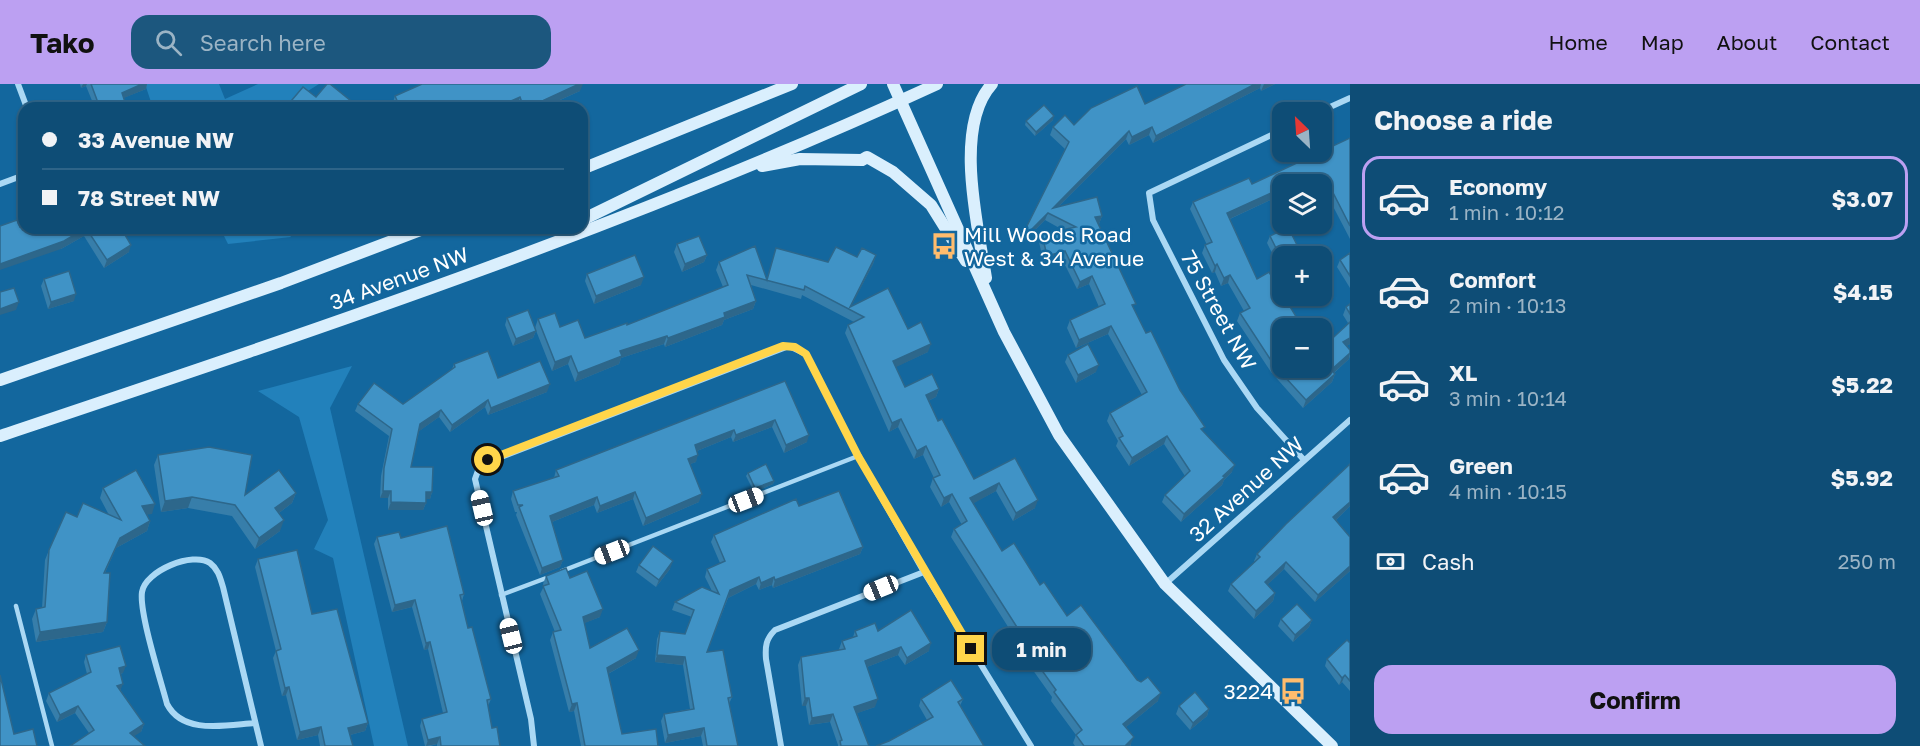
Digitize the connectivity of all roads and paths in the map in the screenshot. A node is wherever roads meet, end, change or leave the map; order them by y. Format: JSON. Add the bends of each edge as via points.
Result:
{"nodes":[{"id":1,"x":18,"y":84,"type":"edge"},
{"id":2,"x":767,"y":84,"type":"edge"},
{"id":3,"x":792,"y":84,"type":"edge"},
{"id":4,"x":861,"y":84,"type":"edge"},
{"id":5,"x":893,"y":84,"type":"edge"},
{"id":6,"x":906,"y":84,"type":"edge"},
{"id":7,"x":937,"y":84,"type":"edge"},
{"id":8,"x":992,"y":84,"type":"edge"},
{"id":9,"x":1350,"y":98,"type":"edge"},
{"id":10,"x":901,"y":101,"type":"junction"},
{"id":11,"x":25,"y":102,"type":"edge"},
{"id":12,"x":748,"y":102,"type":"junction"},
{"id":13,"x":1332,"y":106,"type":"edge"},
{"id":14,"x":1272,"y":135,"type":"edge"},
{"id":15,"x":588,"y":167,"type":"edge"},
{"id":16,"x":738,"y":171,"type":"junction"},
{"id":17,"x":18,"y":177,"type":"edge"},
{"id":18,"x":0,"y":184,"type":"edge"},
{"id":19,"x":588,"y":217,"type":"edge"},
{"id":20,"x":588,"y":229,"type":"edge"},
{"id":21,"x":410,"y":234,"type":"edge"},
{"id":22,"x":560,"y":234,"type":"edge"},
{"id":23,"x":576,"y":234,"type":"edge"},
{"id":24,"x":535,"y":250,"type":"junction"},
{"id":25,"x":988,"y":294,"type":"junction"},
{"id":26,"x":0,"y":380,"type":"edge"},
{"id":27,"x":1350,"y":420,"type":"edge"},
{"id":28,"x":0,"y":436,"type":"edge"},
{"id":29,"x":858,"y":456,"type":"junction"},
{"id":30,"x":1304,"y":460,"type":"junction"},
{"id":31,"x":924,"y":572,"type":"junction"},
{"id":32,"x":1165,"y":584,"type":"junction"},
{"id":33,"x":501,"y":595,"type":"junction"},
{"id":34,"x":16,"y":606,"type":"dead end"},
{"id":35,"x":255,"y":723,"type":"junction"},
{"id":36,"x":52,"y":746,"type":"edge"},
{"id":37,"x":261,"y":746,"type":"edge"},
{"id":38,"x":534,"y":746,"type":"edge"},
{"id":39,"x":781,"y":746,"type":"edge"},
{"id":40,"x":1031,"y":746,"type":"edge"},
{"id":41,"x":1332,"y":746,"type":"edge"}],
"edges":[{"from":1,"to":11,"type":"street"},
{"from":2,"to":12,"type":"main road"},
{"from":3,"to":12,"type":"main road"},
{"from":4,"to":19,"type":"main road"},
{"from":5,"to":10,"type":"main road"},
{"from":6,"to":10,"type":"main road"},
{"from":7,"to":10,"type":"main road","name":"34 Avenue NW"},
{"from":8,"to":25,"type":"main road","via":[[984,93],[972,129],[972,168]]},
{"from":9,"to":13,"type":"street"},
{"from":10,"to":16,"type":"main road","name":"34 Avenue NW"},
{"from":10,"to":25,"type":"main road"},
{"from":12,"to":15,"type":"main road"},
{"from":14,"to":30,"type":"street","name":"75 Street NW","via":[[1149,193],[1154,220],[1224,360],[1257,408]]},
{"from":16,"to":20,"type":"main road","name":"34 Avenue NW"},
{"from":16,"to":25,"type":"main road","via":[[800,159],[867,157],[931,205]]},
{"from":17,"to":18,"type":"street"},
{"from":21,"to":26,"type":"main road","name":"34 Avenue NW"},
{"from":22,"to":24,"type":"main road"},
{"from":23,"to":24,"type":"main road","name":"34 Avenue NW"},
{"from":24,"to":28,"type":"main road","name":"34 Avenue NW"},
{"from":25,"to":32,"type":"main road","via":[[1059,435]]},
{"from":27,"to":30,"type":"street","name":"32 Avenue NW"},
{"from":29,"to":31,"type":"street"},
{"from":29,"to":33,"type":"lane"},
{"from":29,"to":33,"type":"street","via":[[806,354],[783,346],[480,465],[475,479]]},
{"from":30,"to":32,"type":"street","name":"32 Avenue NW"},
{"from":31,"to":39,"type":"street","via":[[768,636],[766,659]]},
{"from":31,"to":40,"type":"street"},
{"from":32,"to":41,"type":"main road"},
{"from":33,"to":38,"type":"street"},
{"from":34,"to":36,"type":"lane"},
{"from":35,"to":35,"type":"street","via":[[217,570],[202,559],[158,570],[147,580],[142,592],[172,714],[178,720],[203,726]]},
{"from":35,"to":37,"type":"street"}]}
